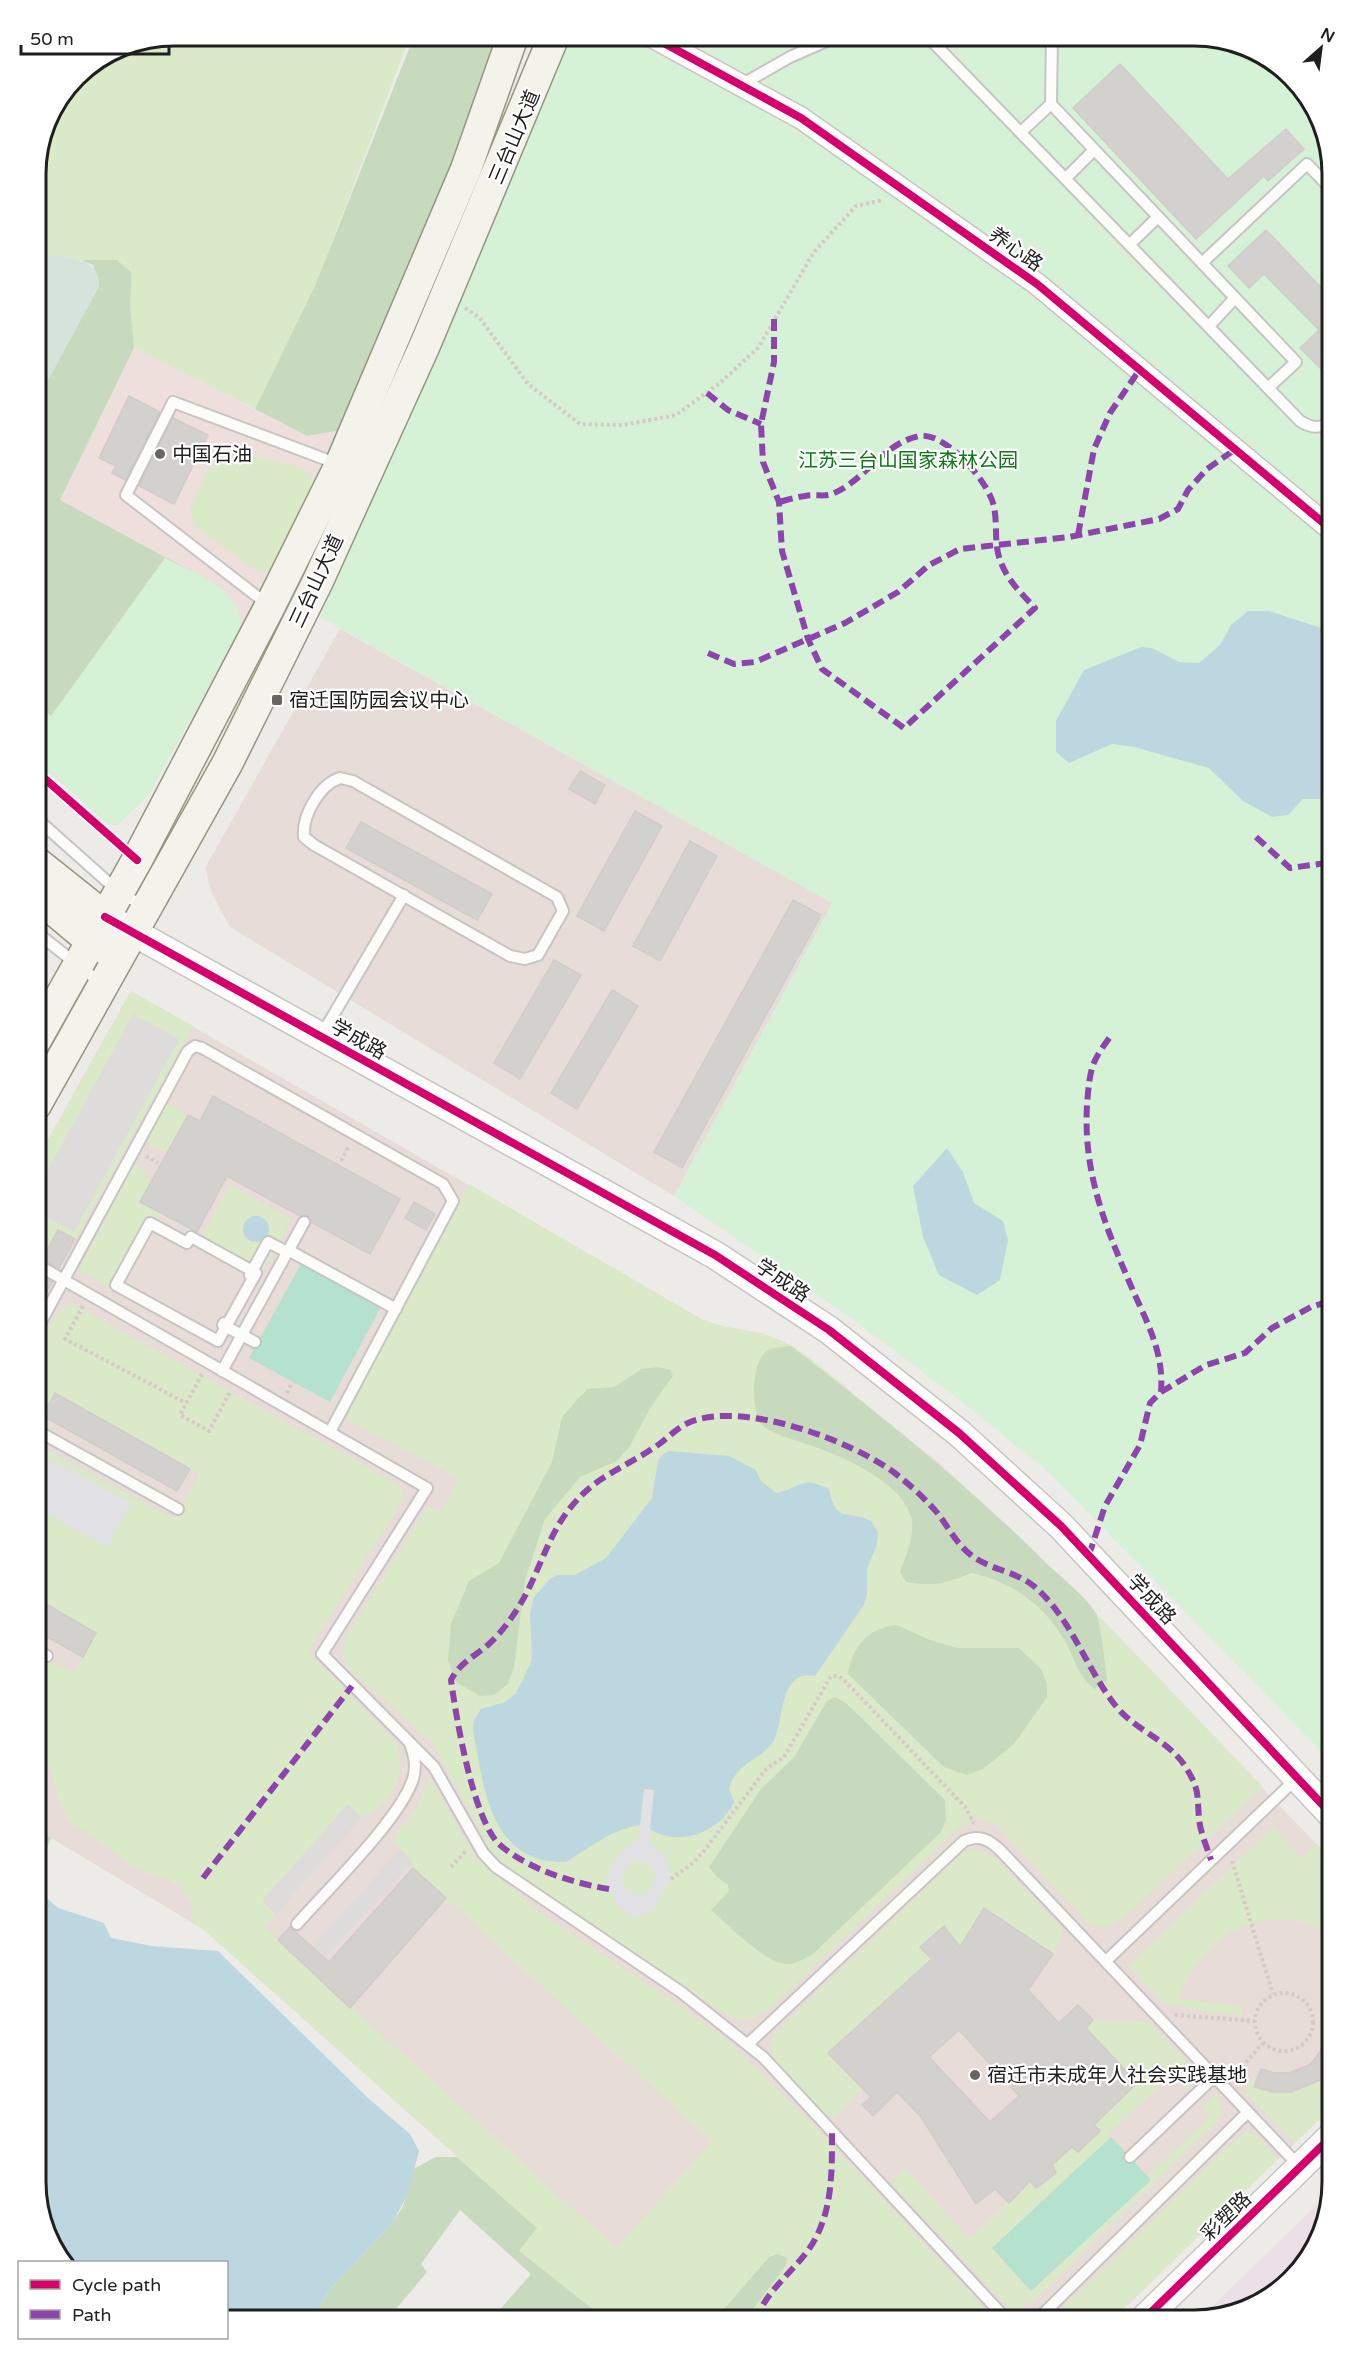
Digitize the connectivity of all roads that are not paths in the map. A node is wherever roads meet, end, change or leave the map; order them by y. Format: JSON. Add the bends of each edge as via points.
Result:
{"nodes":[{"id":1,"x":509,"y":46,"type":"edge"},
{"id":2,"x":550,"y":46,"type":"edge"},
{"id":3,"x":670,"y":46,"type":"edge"},
{"id":4,"x":814,"y":47,"type":"edge"},
{"id":5,"x":938,"y":47,"type":"edge"},
{"id":6,"x":1052,"y":47,"type":"edge"},
{"id":7,"x":741,"y":85,"type":"junction"},
{"id":8,"x":1051,"y":104,"type":"junction"},
{"id":9,"x":1022,"y":132,"type":"junction"},
{"id":10,"x":1094,"y":150,"type":"junction"},
{"id":11,"x":1066,"y":178,"type":"junction"},
{"id":12,"x":1322,"y":180,"type":"edge"},
{"id":13,"x":1158,"y":217,"type":"junction"},
{"id":14,"x":1130,"y":243,"type":"junction"},
{"id":15,"x":1202,"y":263,"type":"junction"},
{"id":16,"x":1235,"y":298,"type":"junction"},
{"id":17,"x":1209,"y":326,"type":"junction"},
{"id":18,"x":1269,"y":388,"type":"junction"},
{"id":19,"x":1322,"y":427,"type":"edge"},
{"id":20,"x":340,"y":465,"type":"junction"},
{"id":21,"x":1322,"y":522,"type":"edge"},
{"id":22,"x":270,"y":606,"type":"junction"},
{"id":23,"x":47,"y":837,"type":"edge"},
{"id":24,"x":47,"y":874,"type":"edge"},
{"id":25,"x":404,"y":895,"type":"junction"},
{"id":26,"x":47,"y":901,"type":"edge"},
{"id":27,"x":98,"y":929,"type":"junction"},
{"id":28,"x":47,"y":931,"type":"edge"},
{"id":29,"x":134,"y":933,"type":"junction"},
{"id":30,"x":104,"y":986,"type":"junction"},
{"id":31,"x":47,"y":1021,"type":"edge"},
{"id":32,"x":320,"y":1036,"type":"junction"},
{"id":33,"x":47,"y":1087,"type":"edge"},
{"id":34,"x":304,"y":1222,"type":"dead end"},
{"id":35,"x":287,"y":1251,"type":"junction"},
{"id":36,"x":46,"y":1270,"type":"edge"},
{"id":37,"x":253,"y":1270,"type":"junction"},
{"id":38,"x":64,"y":1280,"type":"junction"},
{"id":39,"x":396,"y":1309,"type":"junction"},
{"id":40,"x":46,"y":1312,"type":"edge"},
{"id":41,"x":226,"y":1327,"type":"junction"},
{"id":42,"x":242,"y":1335,"type":"junction"},
{"id":43,"x":255,"y":1342,"type":"dead end"},
{"id":44,"x":222,"y":1371,"type":"junction"},
{"id":45,"x":330,"y":1432,"type":"junction"},
{"id":46,"x":46,"y":1436,"type":"edge"},
{"id":47,"x":178,"y":1509,"type":"dead end"},
{"id":48,"x":409,"y":1740,"type":"junction"},
{"id":49,"x":1298,"y":1778,"type":"junction"},
{"id":50,"x":1322,"y":1804,"type":"edge"},
{"id":51,"x":297,"y":1924,"type":"dead end"},
{"id":52,"x":1106,"y":1961,"type":"junction"},
{"id":53,"x":748,"y":2044,"type":"junction"},
{"id":54,"x":1215,"y":2076,"type":"junction"},
{"id":55,"x":1248,"y":2112,"type":"junction"},
{"id":56,"x":1322,"y":2145,"type":"edge"},
{"id":57,"x":1130,"y":2157,"type":"dead end"},
{"id":58,"x":1300,"y":2167,"type":"junction"},
{"id":59,"x":998,"y":2310,"type":"edge"},
{"id":60,"x":1047,"y":2310,"type":"edge"},
{"id":61,"x":1153,"y":2310,"type":"edge"}],
"edges":[{"from":1,"to":20,"type":"main road","name":"三台山大道","via":[[466,169]]},
{"from":2,"to":29,"type":"main road","name":"三台山大道","via":[[447,295],[313,591],[227,764]]},
{"from":3,"to":7,"type":"street","name":"养心路"},
{"from":4,"to":7,"type":"lane"},
{"from":5,"to":9,"type":"lane"},
{"from":6,"to":8,"type":"lane"},
{"from":7,"to":21,"type":"street","name":"养心路","via":[[801,118],[1037,284]]},
{"from":8,"to":9,"type":"lane"},
{"from":8,"to":10,"type":"lane"},
{"from":9,"to":11,"type":"lane"},
{"from":10,"to":11,"type":"lane"},
{"from":10,"to":13,"type":"lane"},
{"from":11,"to":14,"type":"lane"},
{"from":12,"to":15,"type":"lane","via":[[1307,164]]},
{"from":13,"to":14,"type":"lane"},
{"from":13,"to":15,"type":"lane"},
{"from":14,"to":17,"type":"lane"},
{"from":15,"to":16,"type":"lane"},
{"from":16,"to":17,"type":"lane"},
{"from":16,"to":18,"type":"lane","via":[[1296,362]]},
{"from":17,"to":18,"type":"lane"},
{"from":18,"to":19,"type":"lane","via":[[1307,425]]},
{"from":20,"to":22,"type":"main road","name":"三台山大道"},
{"from":20,"to":22,"type":"lane","via":[[173,402],[126,495]]},
{"from":22,"to":27,"type":"main road","name":"三台山大道"},
{"from":23,"to":27,"type":"lane"},
{"from":24,"to":27,"type":"main road","name":"学成路"},
{"from":25,"to":25,"type":"lane","via":[[510,956],[525,959],[538,955],[563,911],[557,897],[545,888],[363,787],[340,778],[329,782],[303,825],[304,837]]},
{"from":25,"to":32,"type":"lane"},
{"from":26,"to":27,"type":"main road","name":"学成路"},
{"from":27,"to":28,"type":"lane"},
{"from":27,"to":29,"type":"main road","name":"学成路"},
{"from":27,"to":29,"type":"lane"},
{"from":27,"to":30,"type":"lane"},
{"from":27,"to":31,"type":"main road","name":"三台山大道"},
{"from":29,"to":30,"type":"main road","name":"三台山大道"},
{"from":29,"to":32,"type":"street","name":"学成路"},
{"from":30,"to":33,"type":"main road","name":"三台山大道"},
{"from":32,"to":49,"type":"street","name":"学成路","via":[[715,1255],[829,1330],[958,1433],[1061,1526]]},
{"from":34,"to":35,"type":"lane"},
{"from":35,"to":37,"type":"lane","via":[[268,1242]]},
{"from":35,"to":39,"type":"lane"},
{"from":35,"to":42,"type":"lane"},
{"from":36,"to":38,"type":"lane"},
{"from":37,"to":41,"type":"lane","via":[[256,1273]]},
{"from":37,"to":41,"type":"lane","via":[[191,1236],[188,1243],[150,1223],[116,1285],[218,1341]]},
{"from":38,"to":39,"type":"lane","via":[[188,1051],[195,1046],[450,1192],[450,1210]]},
{"from":38,"to":40,"type":"lane"},
{"from":38,"to":44,"type":"lane"},
{"from":39,"to":45,"type":"lane"},
{"from":41,"to":42,"type":"lane"},
{"from":42,"to":43,"type":"lane"},
{"from":42,"to":44,"type":"lane"},
{"from":44,"to":45,"type":"lane"},
{"from":45,"to":48,"type":"lane","via":[[427,1488],[322,1654]]},
{"from":46,"to":47,"type":"lane"},
{"from":48,"to":51,"type":"lane","via":[[415,1768],[403,1799]]},
{"from":48,"to":53,"type":"lane","via":[[434,1767],[476,1841],[496,1867],[646,1967]]},
{"from":49,"to":50,"type":"street","name":"学成路"},
{"from":49,"to":52,"type":"lane"},
{"from":52,"to":53,"type":"lane","via":[[993,1843],[980,1838],[964,1841]]},
{"from":52,"to":54,"type":"lane"},
{"from":53,"to":59,"type":"lane"},
{"from":54,"to":55,"type":"lane"},
{"from":54,"to":57,"type":"lane"},
{"from":55,"to":58,"type":"lane"},
{"from":55,"to":60,"type":"lane"},
{"from":56,"to":58,"type":"street","name":"彩塑路"},
{"from":58,"to":61,"type":"street","name":"彩塑路"}]}
